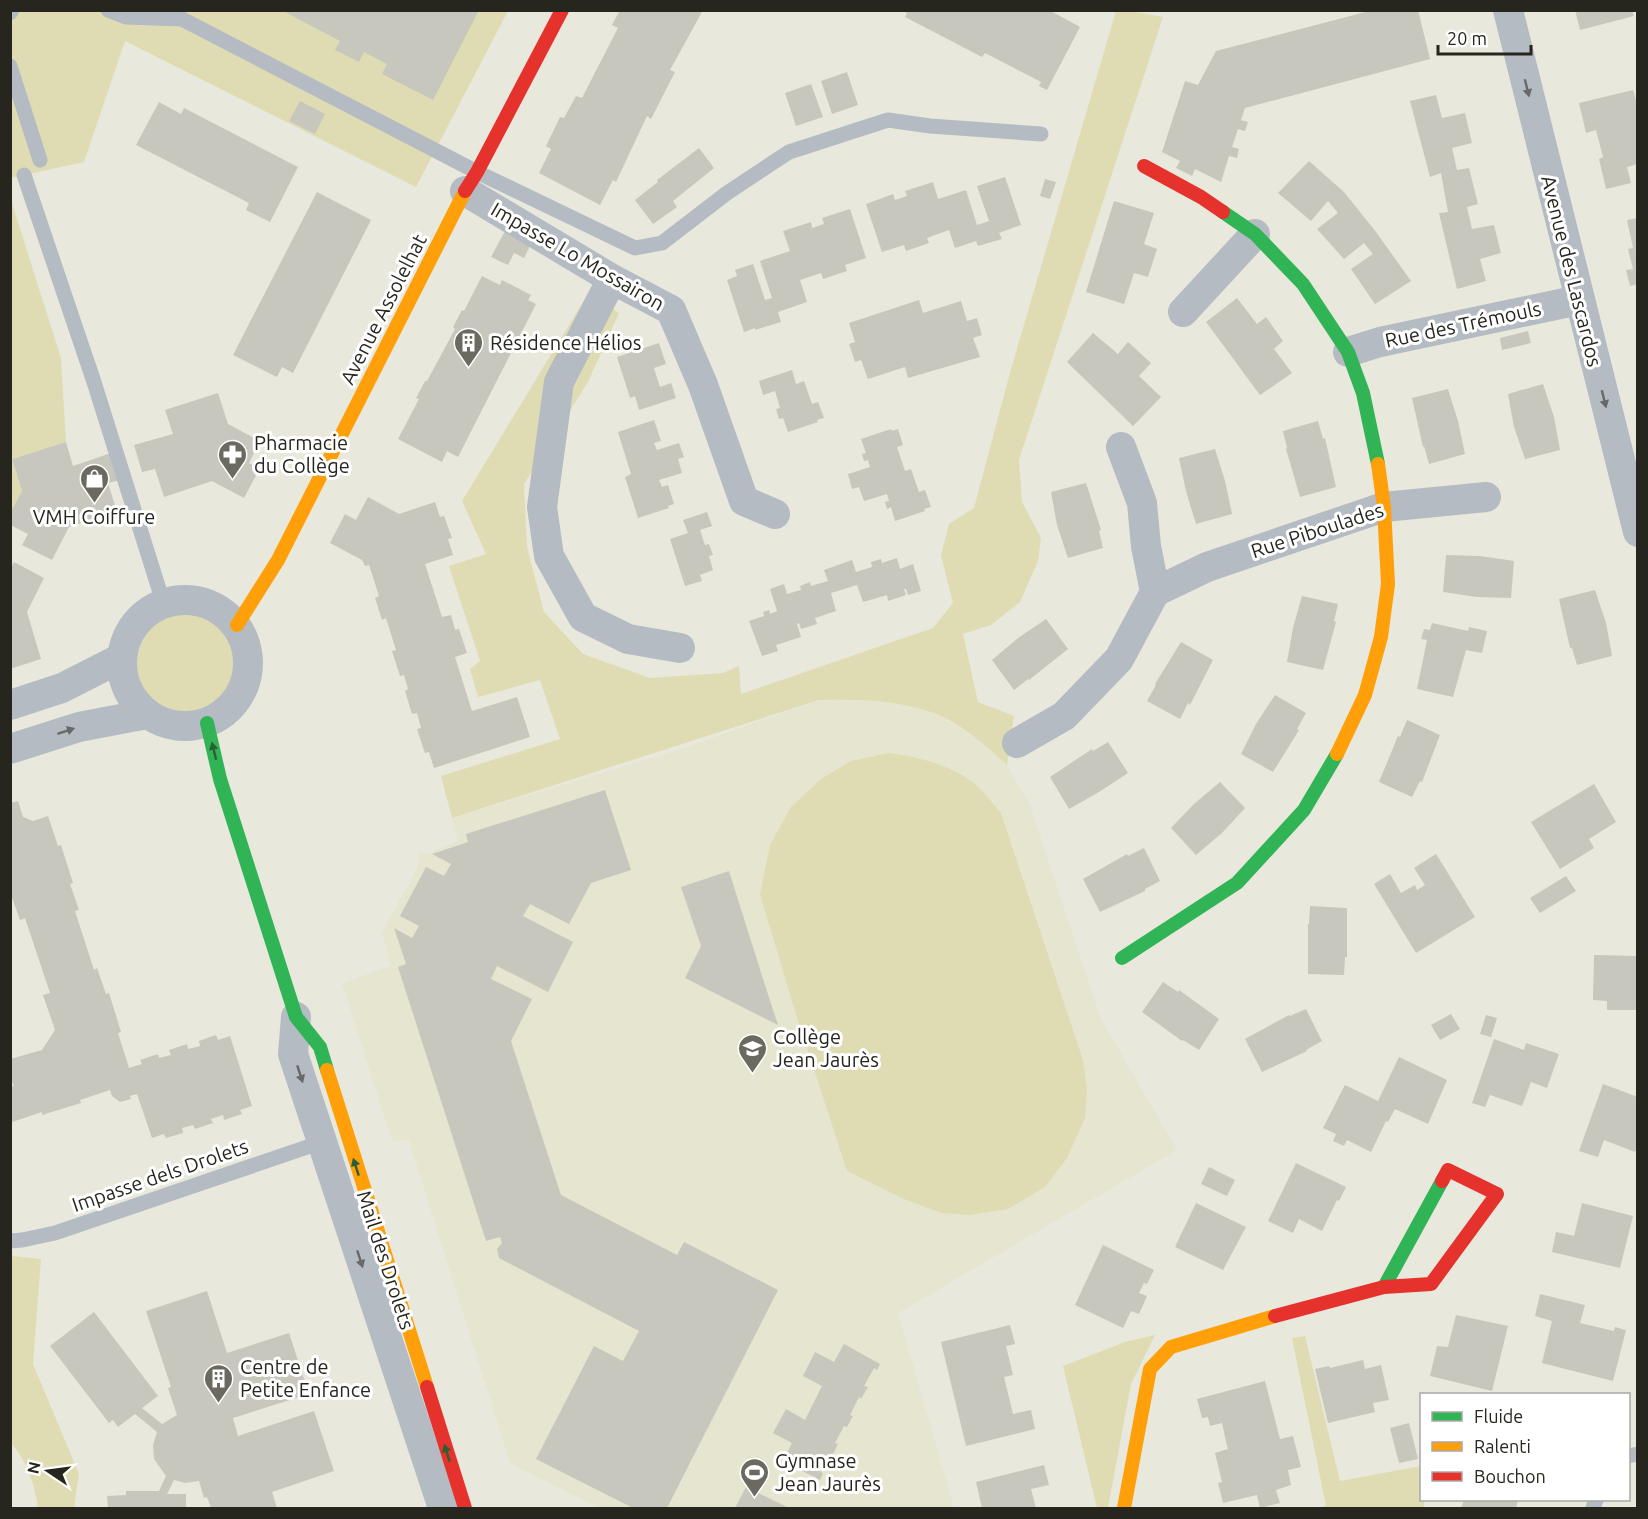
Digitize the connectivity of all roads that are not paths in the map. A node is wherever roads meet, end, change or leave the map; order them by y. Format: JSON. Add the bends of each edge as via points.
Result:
{"nodes":[{"id":1,"x":108,"y":10,"type":"edge"},
{"id":2,"x":562,"y":10,"type":"edge"},
{"id":3,"x":1508,"y":10,"type":"edge"},
{"id":4,"x":184,"y":15,"type":"edge"},
{"id":5,"x":10,"y":66,"type":"edge"},
{"id":6,"x":1041,"y":134,"type":"dead end"},
{"id":7,"x":40,"y":160,"type":"dead end"},
{"id":8,"x":1144,"y":166,"type":"dead end"},
{"id":9,"x":24,"y":175,"type":"dead end"},
{"id":10,"x":471,"y":182,"type":"junction"},
{"id":11,"x":1255,"y":234,"type":"junction"},
{"id":12,"x":612,"y":279,"type":"junction"},
{"id":13,"x":1579,"y":300,"type":"junction"},
{"id":14,"x":1183,"y":312,"type":"dead end"},
{"id":15,"x":1348,"y":352,"type":"junction"},
{"id":16,"x":1121,"y":447,"type":"dead end"},
{"id":17,"x":1486,"y":497,"type":"dead end"},
{"id":18,"x":1384,"y":507,"type":"junction"},
{"id":19,"x":775,"y":514,"type":"dead end"},
{"id":20,"x":1638,"y":532,"type":"edge"},
{"id":21,"x":1155,"y":592,"type":"junction"},
{"id":22,"x":162,"y":602,"type":"junction"},
{"id":23,"x":237,"y":625,"type":"junction"},
{"id":24,"x":681,"y":648,"type":"dead end"},
{"id":25,"x":121,"y":658,"type":"junction"},
{"id":26,"x":10,"y":705,"type":"edge"},
{"id":27,"x":147,"y":714,"type":"junction"},
{"id":28,"x":207,"y":723,"type":"junction"},
{"id":29,"x":1017,"y":743,"type":"dead end"},
{"id":30,"x":10,"y":749,"type":"edge"},
{"id":31,"x":1122,"y":958,"type":"dead end"},
{"id":32,"x":296,"y":1017,"type":"joint"},
{"id":33,"x":334,"y":1138,"type":"junction"},
{"id":34,"x":10,"y":1241,"type":"edge"},
{"id":35,"x":1384,"y":1287,"type":"junction"},
{"id":36,"x":443,"y":1509,"type":"edge"},
{"id":37,"x":465,"y":1509,"type":"edge"},
{"id":38,"x":1124,"y":1509,"type":"edge"}],
"edges":[{"from":1,"to":4,"type":"lane","via":[[126,16]]},
{"from":2,"to":10,"type":"street","name":"Avenue Assolelhat"},
{"from":3,"to":13,"type":"street","name":"Avenue des Lascardos","one_way":true},
{"from":4,"to":10,"type":"lane"},
{"from":5,"to":7,"type":"lane"},
{"from":6,"to":10,"type":"lane","via":[[888,120],[789,152],[662,243],[635,248]]},
{"from":8,"to":11,"type":"street","via":[[1201,197]]},
{"from":9,"to":22,"type":"lane"},
{"from":10,"to":12,"type":"street","name":"Impasse Lo Mossairon"},
{"from":10,"to":23,"type":"street","name":"Avenue Assolelhat","via":[[278,560]]},
{"from":11,"to":14,"type":"street"},
{"from":11,"to":15,"type":"street","via":[[1303,284]]},
{"from":12,"to":19,"type":"street","name":"Impasse Lo Mossairon","via":[[671,310],[703,385],[744,501]]},
{"from":12,"to":24,"type":"street","via":[[559,382],[542,507],[549,556],[583,617],[628,639]]},
{"from":13,"to":15,"type":"street","name":"Rue des Trémouls"},
{"from":13,"to":20,"type":"street","name":"Avenue des Lascardos","one_way":true},
{"from":15,"to":18,"type":"street","via":[[1363,393],[1377,453]]},
{"from":16,"to":21,"type":"street","via":[[1142,503]]},
{"from":17,"to":18,"type":"street","name":"Rue Piboulades"},
{"from":18,"to":21,"type":"street","name":"Rue Piboulades","via":[[1207,567]]},
{"from":18,"to":31,"type":"street","via":[[1388,584],[1381,637],[1365,695],[1337,755],[1304,810],[1237,883]]},
{"from":21,"to":29,"type":"street","via":[[1119,659],[1064,716]]},
{"from":22,"to":23,"type":"street","via":[[206,602]]},
{"from":22,"to":25,"type":"street","via":[[142,614],[129,630]]},
{"from":23,"to":28,"type":"street","via":[[246,645],[247,677],[239,696],[225,713]]},
{"from":25,"to":26,"type":"street","via":[[62,688]]},
{"from":25,"to":27,"type":"street","via":[[126,690]]},
{"from":27,"to":28,"type":"street","via":[[166,724],[192,727]]},
{"from":30,"to":27,"type":"street","one_way":true,"via":[[79,727]]},
{"from":32,"to":28,"type":"street","name":"Mail des Drolets","one_way":true,"via":[[220,779]]},
{"from":32,"to":33,"type":"street","name":"Mail des Drolets","via":[[293,1054]]},
{"from":33,"to":34,"type":"lane","name":"Impasse dels Drolets","via":[[55,1233]]},
{"from":33,"to":36,"type":"street","name":"Mail des Drolets","one_way":true},
{"from":37,"to":33,"type":"street","name":"Mail des Drolets","one_way":true},
{"from":35,"to":35,"type":"street","via":[[1431,1284],[1497,1194],[1448,1170]]},
{"from":35,"to":38,"type":"street","via":[[1171,1347],[1150,1369]]}]}
